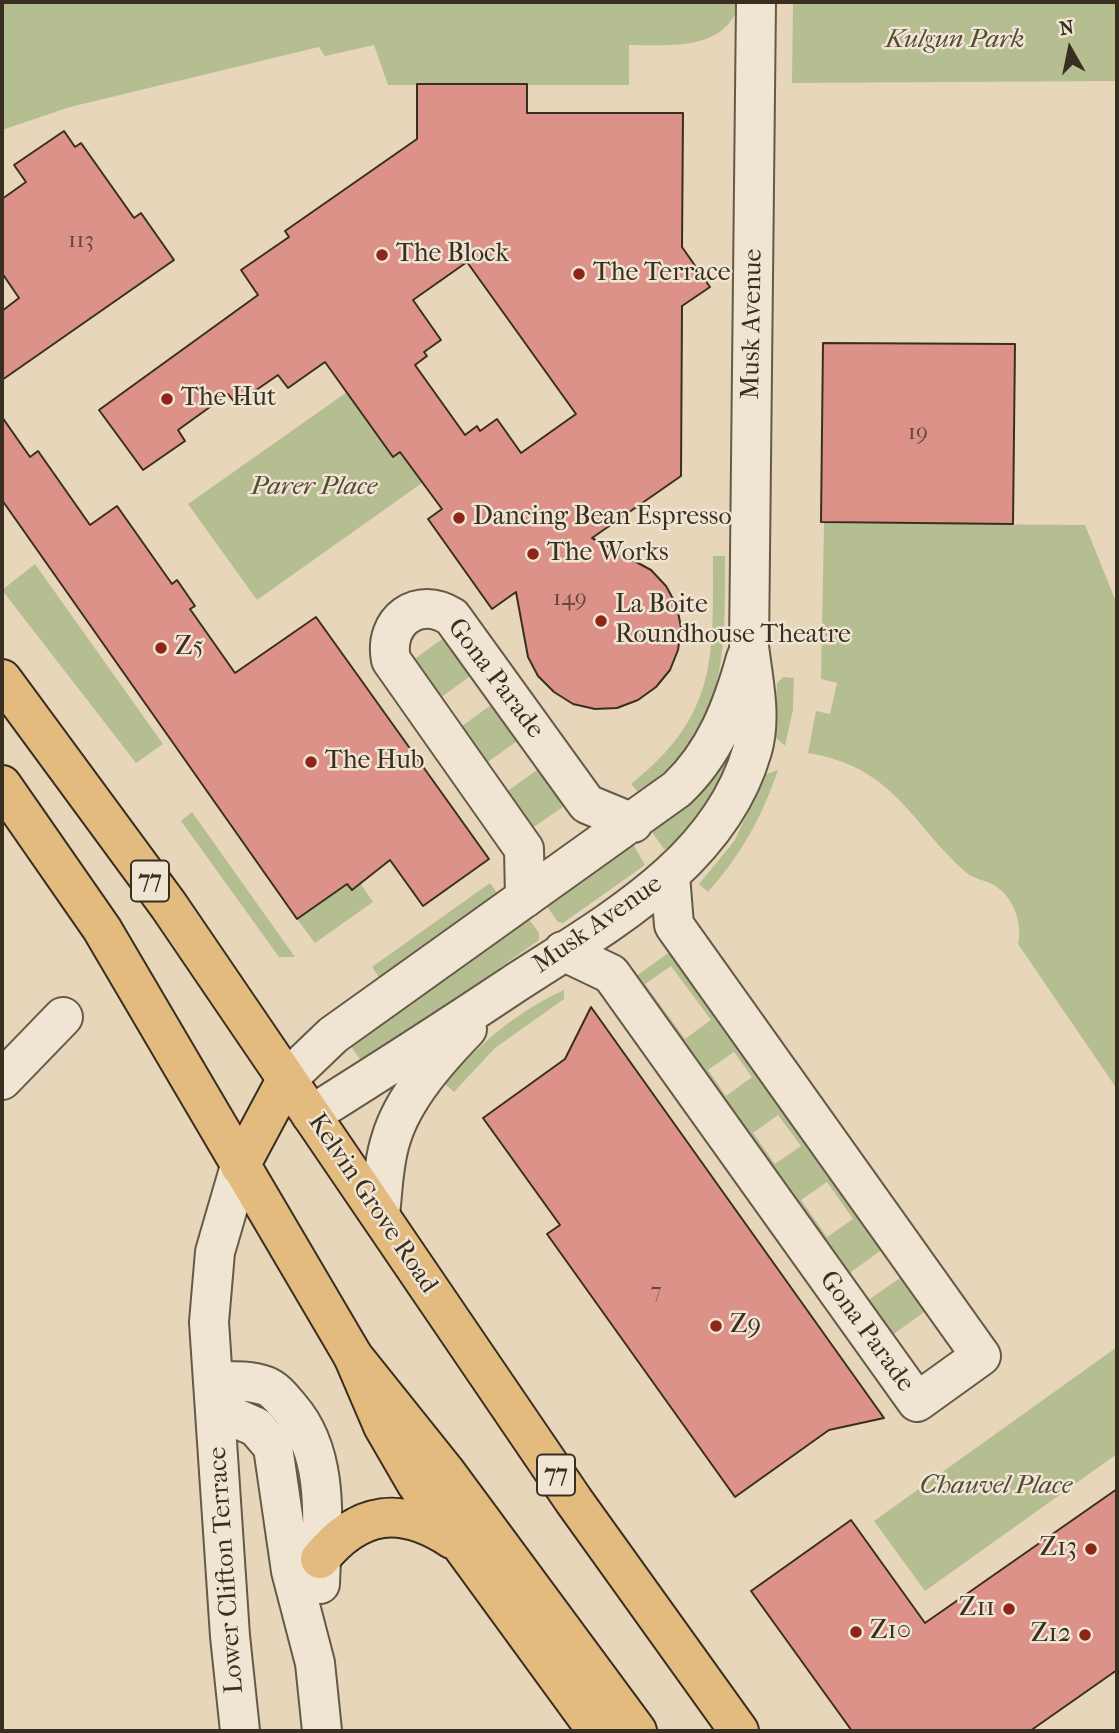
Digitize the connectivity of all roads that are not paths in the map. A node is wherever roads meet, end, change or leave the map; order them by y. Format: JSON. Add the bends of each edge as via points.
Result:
{"nodes":[{"id":1,"x":756,"y":2,"type":"edge"},
{"id":2,"x":750,"y":646,"type":"junction"},
{"id":3,"x":2,"y":679,"type":"edge"},
{"id":4,"x":2,"y":785,"type":"edge"},
{"id":5,"x":633,"y":823,"type":"junction"},
{"id":6,"x":670,"y":875,"type":"junction"},
{"id":7,"x":525,"y":898,"type":"junction"},
{"id":8,"x":563,"y":951,"type":"junction"},
{"id":9,"x":502,"y":992,"type":"junction"},
{"id":10,"x":63,"y":1017,"type":"dead end"},
{"id":11,"x":2,"y":1080,"type":"edge"},
{"id":12,"x":286,"y":1080,"type":"junction"},
{"id":13,"x":311,"y":1115,"type":"junction"},
{"id":14,"x":240,"y":1166,"type":"junction"},
{"id":15,"x":380,"y":1214,"type":"junction"},
{"id":16,"x":353,"y":1356,"type":"junction"},
{"id":17,"x":214,"y":1395,"type":"junction"},
{"id":18,"x":454,"y":1540,"type":"junction"},
{"id":19,"x":320,"y":1559,"type":"junction"},
{"id":20,"x":315,"y":1662,"type":"junction"},
{"id":21,"x":240,"y":1731,"type":"edge"},
{"id":22,"x":322,"y":1731,"type":"edge"},
{"id":23,"x":597,"y":1731,"type":"edge"},
{"id":24,"x":637,"y":1731,"type":"edge"},
{"id":25,"x":738,"y":1731,"type":"edge"}],
"edges":[{"from":1,"to":2,"type":"street","name":"Musk Avenue"},
{"from":2,"to":5,"type":"street","name":"Musk Avenue","via":[[728,715],[706,757],[677,789]]},
{"from":2,"to":6,"type":"street","name":"Musk Avenue","via":[[757,716],[749,760],[725,812]]},
{"from":3,"to":12,"type":"main road","name":"Kelvin Grove Road","number":"77","via":[[169,906]]},
{"from":4,"to":14,"type":"main road","via":[[102,929]]},
{"from":5,"to":7,"type":"street","name":"Musk Avenue"},
{"from":5,"to":7,"type":"street","name":"Gona Parade","via":[[587,804],[452,617],[429,607],[405,614],[390,635],[391,660],[524,849]]},
{"from":6,"to":8,"type":"street","name":"Musk Avenue"},
{"from":6,"to":8,"type":"street","name":"Gona Parade","via":[[674,925],[981,1356],[917,1402],[611,974]]},
{"from":7,"to":12,"type":"street","name":"Musk Avenue","via":[[327,1040]]},
{"from":8,"to":9,"type":"street","name":"Musk Avenue"},
{"from":9,"to":13,"type":"street","name":"Musk Avenue"},
{"from":9,"to":15,"type":"street","via":[[439,1061],[402,1112],[388,1147]]},
{"from":10,"to":11,"type":"street"},
{"from":12,"to":13,"type":"main road","name":"Kelvin Grove Road","number":"77"},
{"from":12,"to":14,"type":"main road"},
{"from":13,"to":14,"type":"main road"},
{"from":13,"to":15,"type":"main road","name":"Kelvin Grove Road","number":"77"},
{"from":14,"to":16,"type":"main road"},
{"from":14,"to":17,"type":"street","name":"Lower Clifton Terrace","via":[[213,1266],[209,1322]]},
{"from":15,"to":25,"type":"main road","name":"Kelvin Grove Road","number":"77","via":[[574,1501]]},
{"from":16,"to":18,"type":"main road","via":[[399,1456]]},
{"from":16,"to":24,"type":"main road","via":[[445,1471]]},
{"from":17,"to":19,"type":"street","name":"Lower Clifton Terrace","via":[[245,1382],[271,1388],[306,1429],[319,1471]]},
{"from":17,"to":20,"type":"street","name":"Lower Clifton Terrace","via":[[256,1427],[273,1447],[291,1571]]},
{"from":17,"to":21,"type":"street","name":"Lower Clifton Terrace"},
{"from":18,"to":19,"type":"main road","via":[[414,1519],[381,1518],[350,1531]]},
{"from":18,"to":23,"type":"main road"},
{"from":19,"to":20,"type":"street","name":"Lower Clifton Terrace"},
{"from":20,"to":22,"type":"street","name":"Lower Clifton Terrace"}]}
